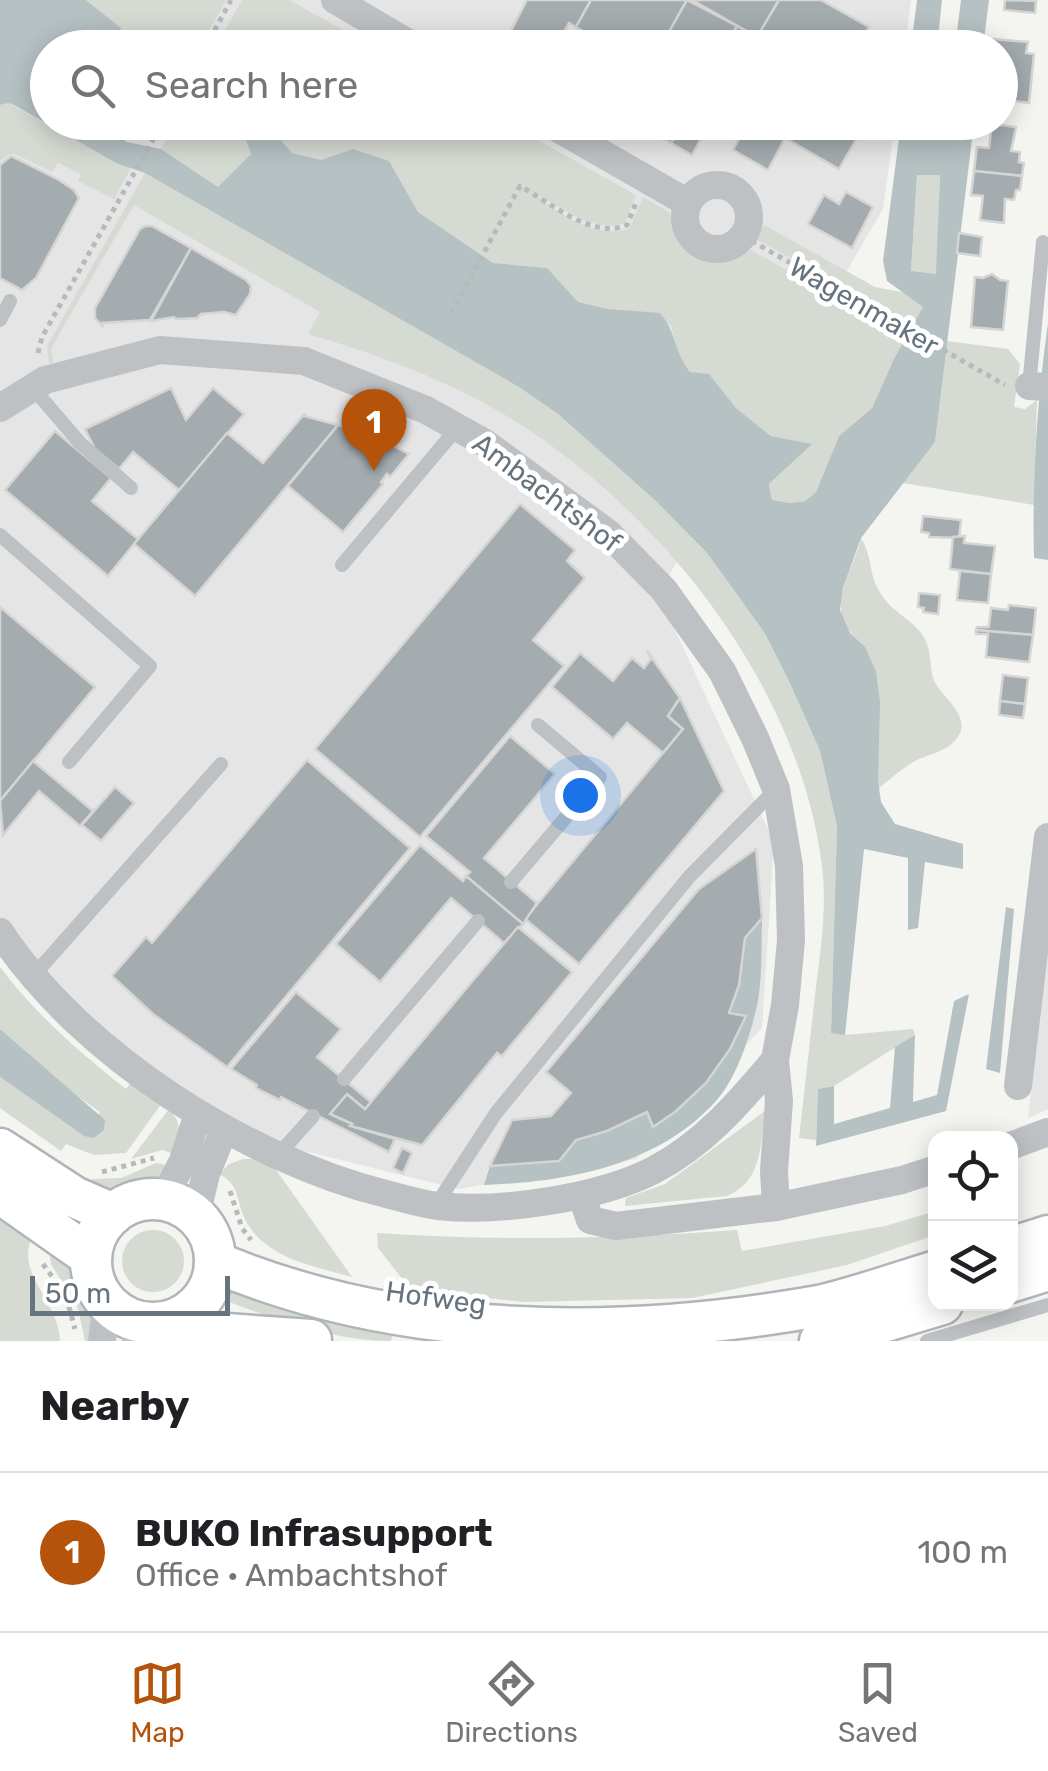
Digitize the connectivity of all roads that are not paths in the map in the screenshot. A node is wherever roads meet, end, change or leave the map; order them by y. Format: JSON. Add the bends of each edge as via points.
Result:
{"nodes":[{"id":1,"x":335,"y":0,"type":"edge"},
{"id":2,"x":386,"y":30,"type":"edge"},
{"id":3,"x":577,"y":140,"type":"edge"},
{"id":4,"x":688,"y":203,"type":"junction"},
{"id":5,"x":1043,"y":242,"type":"dead end"},
{"id":6,"x":10,"y":301,"type":"dead end"},
{"id":7,"x":0,"y":320,"type":"edge"},
{"id":8,"x":39,"y":383,"type":"junction"},
{"id":9,"x":1039,"y":386,"type":"edge"},
{"id":10,"x":0,"y":408,"type":"edge"},
{"id":11,"x":458,"y":428,"type":"junction"},
{"id":12,"x":131,"y":488,"type":"dead end"},
{"id":13,"x":0,"y":535,"type":"edge"},
{"id":14,"x":342,"y":565,"type":"dead end"},
{"id":15,"x":538,"y":724,"type":"dead end"},
{"id":16,"x":69,"y":762,"type":"dead end"},
{"id":17,"x":222,"y":764,"type":"dead end"},
{"id":18,"x":776,"y":789,"type":"junction"},
{"id":19,"x":1048,"y":837,"type":"edge"},
{"id":20,"x":512,"y":882,"type":"dead end"},
{"id":21,"x":478,"y":921,"type":"dead end"},
{"id":22,"x":0,"y":932,"type":"edge"},
{"id":23,"x":34,"y":974,"type":"junction"},
{"id":24,"x":775,"y":1060,"type":"junction"},
{"id":25,"x":344,"y":1080,"type":"dead end"},
{"id":26,"x":1018,"y":1086,"type":"dead end"},
{"id":27,"x":198,"y":1114,"type":"junction"},
{"id":28,"x":313,"y":1116,"type":"dead end"},
{"id":29,"x":224,"y":1130,"type":"junction"},
{"id":30,"x":1048,"y":1132,"type":"edge"},
{"id":31,"x":1018,"y":1143,"type":"edge"},
{"id":32,"x":0,"y":1149,"type":"edge"},
{"id":33,"x":278,"y":1155,"type":"junction"},
{"id":34,"x":194,"y":1167,"type":"junction"},
{"id":35,"x":928,"y":1172,"type":"edge"},
{"id":36,"x":0,"y":1193,"type":"edge"},
{"id":37,"x":582,"y":1197,"type":"junction"},
{"id":38,"x":436,"y":1206,"type":"junction"},
{"id":39,"x":776,"y":1207,"type":"junction"},
{"id":40,"x":179,"y":1208,"type":"junction"},
{"id":41,"x":113,"y":1214,"type":"junction"},
{"id":42,"x":1048,"y":1236,"type":"edge"},
{"id":43,"x":1018,"y":1245,"type":"edge"},
{"id":44,"x":91,"y":1257,"type":"junction"},
{"id":45,"x":215,"y":1262,"type":"junction"},
{"id":46,"x":1048,"y":1270,"type":"edge"},
{"id":47,"x":928,"y":1273,"type":"edge"},
{"id":48,"x":1018,"y":1279,"type":"edge"},
{"id":49,"x":1048,"y":1304,"type":"edge"},
{"id":50,"x":198,"y":1305,"type":"junction"},
{"id":51,"x":928,"y":1308,"type":"edge"},
{"id":52,"x":104,"y":1322,"type":"edge"},
{"id":53,"x":152,"y":1335,"type":"edge"},
{"id":54,"x":315,"y":1340,"type":"edge"},
{"id":55,"x":820,"y":1341,"type":"edge"},
{"id":56,"x":927,"y":1341,"type":"edge"}],
"edges":[{"from":1,"to":2,"type":"street"},
{"from":3,"to":4,"type":"street"},
{"from":4,"to":4,"type":"street","via":[[703,188],[734,190],[749,216],[742,236],[726,248],[705,247],[689,234]]},
{"from":5,"to":9,"type":"lane"},
{"from":6,"to":7,"type":"lane"},
{"from":8,"to":10,"type":"street","name":"Ambachtshof"},
{"from":8,"to":11,"type":"street","name":"Ambachtshof","via":[[160,350],[304,362]]},
{"from":8,"to":12,"type":"lane","via":[[80,443]]},
{"from":11,"to":14,"type":"lane"},
{"from":11,"to":18,"type":"street","name":"Ambachtshof","via":[[608,533],[664,590],[722,671]]},
{"from":13,"to":16,"type":"lane","via":[[150,666]]},
{"from":15,"to":20,"type":"lane","via":[[600,777]]},
{"from":17,"to":23,"type":"lane"},
{"from":18,"to":24,"type":"street","name":"Ambachtshof","via":[[792,940]]},
{"from":18,"to":38,"type":"lane","via":[[689,877],[532,1069]]},
{"from":19,"to":26,"type":"street"},
{"from":21,"to":25,"type":"lane"},
{"from":22,"to":23,"type":"street","name":"Ambachtshof"},
{"from":23,"to":27,"type":"street","name":"Ambachtshof","via":[[110,1050]]},
{"from":24,"to":37,"type":"street","name":"Ambachtshof","via":[[730,1114],[695,1143],[652,1171]]},
{"from":24,"to":39,"type":"street","name":"Ambachtshof"},
{"from":27,"to":29,"type":"street","name":"Ambachtshof"},
{"from":27,"to":34,"type":"street"},
{"from":28,"to":33,"type":"lane"},
{"from":29,"to":33,"type":"street","name":"Ambachtshof"},
{"from":29,"to":34,"type":"street"},
{"from":30,"to":31,"type":"street"},
{"from":32,"to":41,"type":"main road"},
{"from":33,"to":38,"type":"street","name":"Ambachtshof","via":[[340,1182]]},
{"from":34,"to":40,"type":"street"},
{"from":35,"to":39,"type":"street"},
{"from":36,"to":44,"type":"main road"},
{"from":37,"to":38,"type":"street","name":"Ambachtshof"},
{"from":37,"to":39,"type":"street","via":[[590,1220],[616,1226]]},
{"from":40,"to":41,"type":"main road","via":[[128,1204]]},
{"from":40,"to":45,"type":"main road","via":[[213,1245]]},
{"from":41,"to":44,"type":"main road","via":[[101,1226]]},
{"from":42,"to":43,"type":"main road"},
{"from":44,"to":52,"type":"main road"},
{"from":45,"to":47,"type":"main road","name":"Hofweg","via":[[288,1293],[387,1318],[595,1337],[769,1317]]},
{"from":45,"to":50,"type":"main road"},
{"from":46,"to":48,"type":"main road"},
{"from":49,"to":56,"type":"lane"},
{"from":50,"to":53,"type":"main road"},
{"from":50,"to":54,"type":"main road"},
{"from":51,"to":55,"type":"main road"},
{"from":52,"to":53,"type":"main road","via":[[118,1314]]},
{"from":53,"to":54,"type":"main road"}]}
